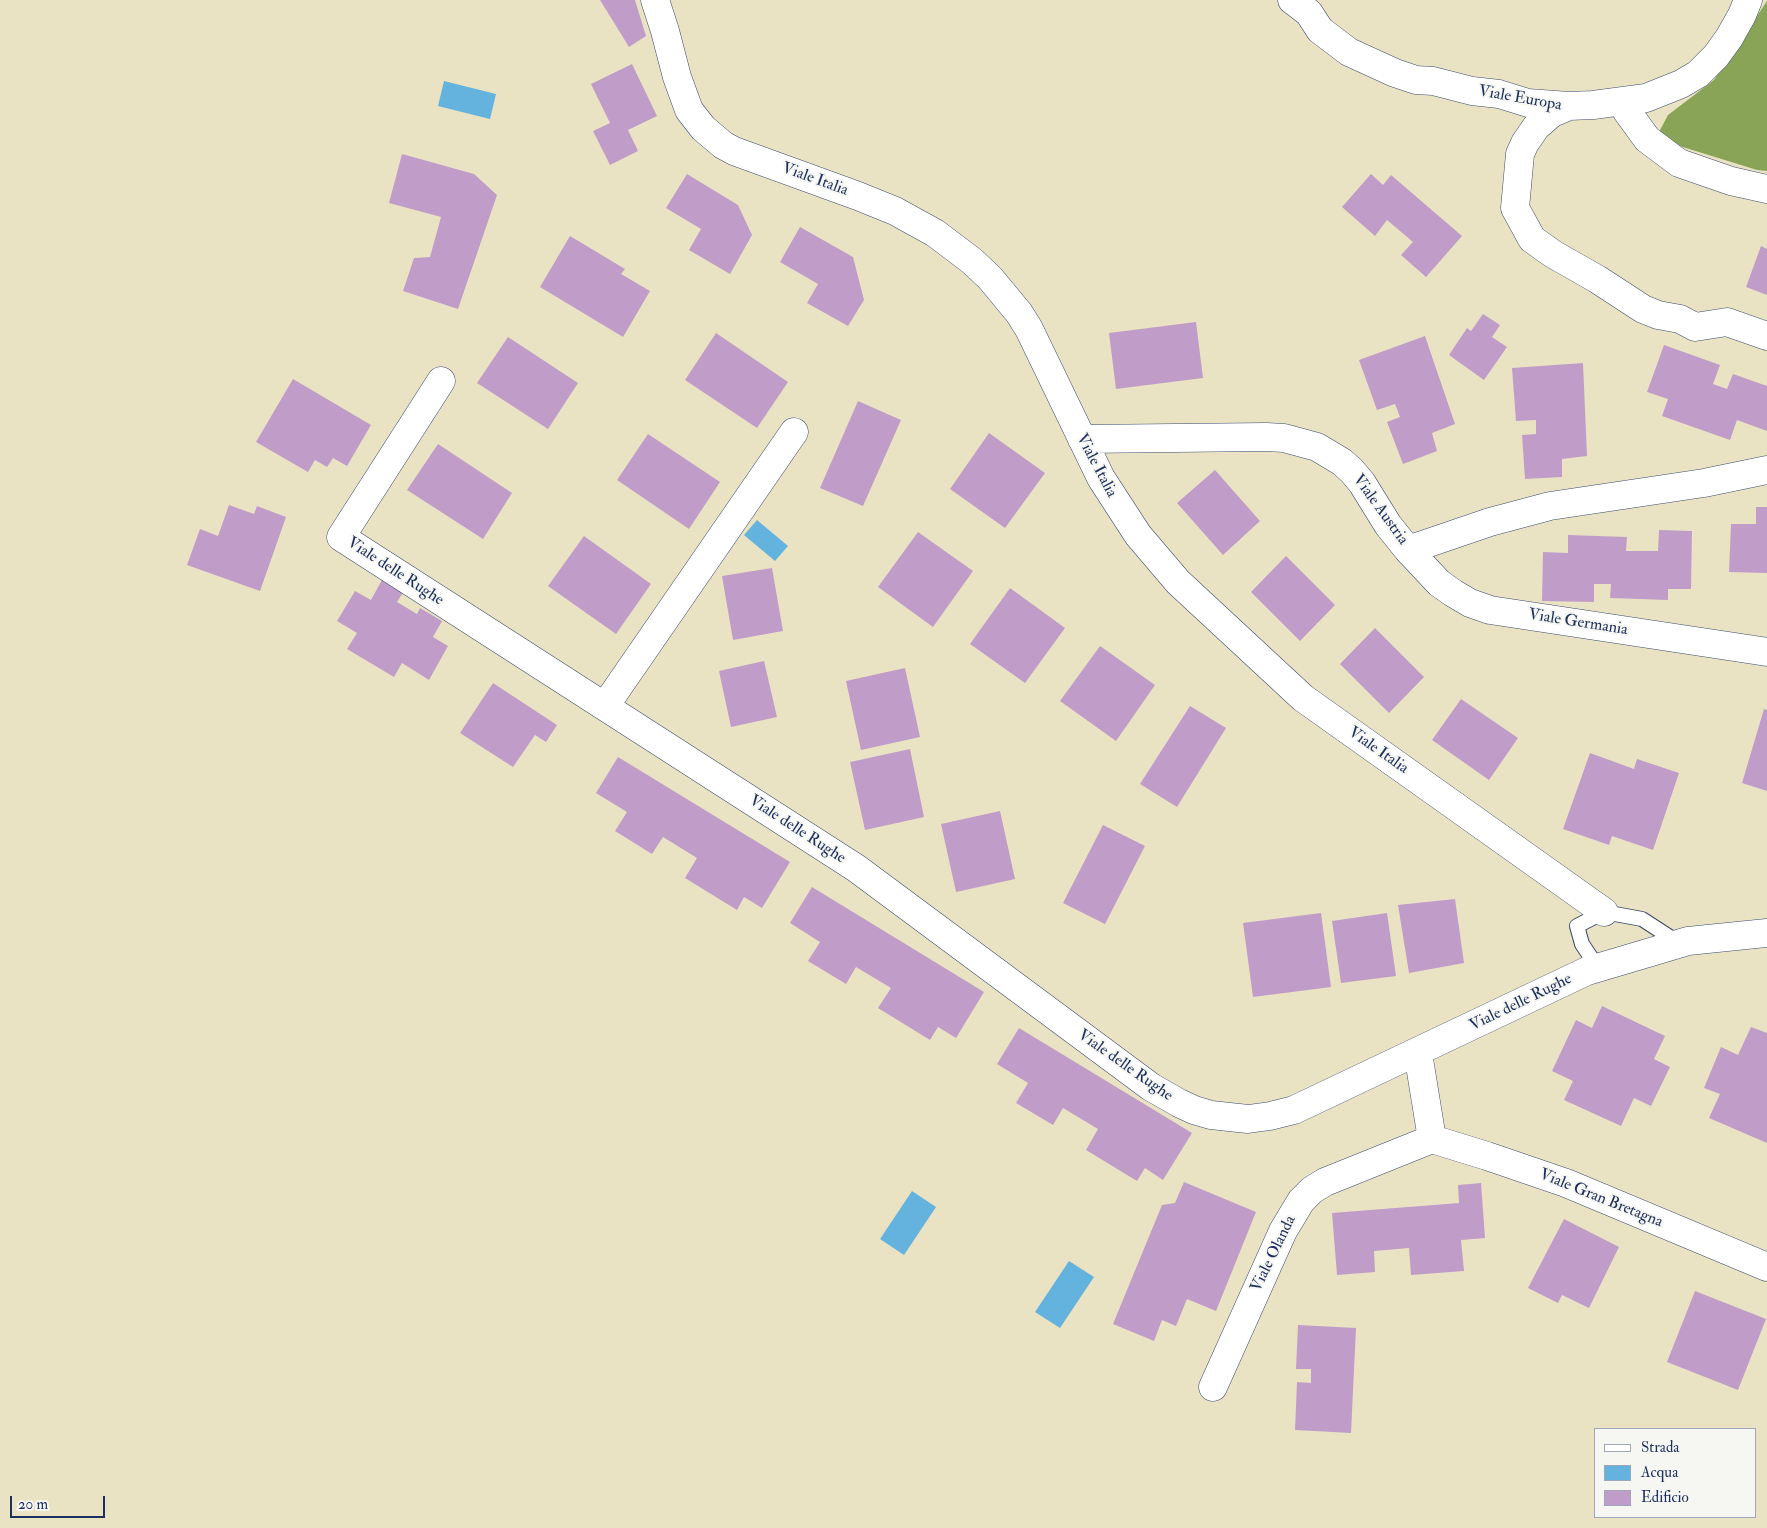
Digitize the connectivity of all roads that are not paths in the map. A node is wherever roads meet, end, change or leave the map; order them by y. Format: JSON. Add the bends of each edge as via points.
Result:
{"nodes":[{"id":1,"x":655,"y":0,"type":"edge"},
{"id":2,"x":1292,"y":0,"type":"edge"},
{"id":3,"x":1748,"y":0,"type":"edge"},
{"id":4,"x":1626,"y":101,"type":"junction"},
{"id":5,"x":1569,"y":106,"type":"junction"},
{"id":6,"x":1767,"y":189,"type":"edge"},
{"id":7,"x":1767,"y":336,"type":"edge"},
{"id":8,"x":441,"y":381,"type":"dead end"},
{"id":9,"x":794,"y":432,"type":"dead end"},
{"id":10,"x":1082,"y":439,"type":"junction"},
{"id":11,"x":1767,"y":470,"type":"edge"},
{"id":12,"x":1408,"y":550,"type":"junction"},
{"id":13,"x":1767,"y":652,"type":"edge"},
{"id":14,"x":605,"y":706,"type":"junction"},
{"id":15,"x":1604,"y":912,"type":"junction"},
{"id":16,"x":1767,"y":933,"type":"edge"},
{"id":17,"x":1680,"y":943,"type":"junction"},
{"id":18,"x":1598,"y":968,"type":"junction"},
{"id":19,"x":1418,"y":1052,"type":"junction"},
{"id":20,"x":1432,"y":1139,"type":"junction"},
{"id":21,"x":1767,"y":1267,"type":"edge"},
{"id":22,"x":1213,"y":1387,"type":"dead end"}],
"edges":[{"from":1,"to":10,"type":"street","name":"Viale Italia","via":[[689,110],[703,128],[734,151],[894,211],[954,246],[990,278],[1019,313]]},
{"from":2,"to":5,"type":"street","name":"Viale Europa","via":[[1309,13],[1320,30],[1349,52],[1395,74],[1499,94],[1528,103]]},
{"from":3,"to":4,"type":"street","via":[[1729,38],[1698,74],[1661,93]]},
{"from":4,"to":5,"type":"street"},
{"from":4,"to":6,"type":"street","via":[[1626,110],[1647,139],[1679,163],[1731,181]]},
{"from":5,"to":7,"type":"street","name":"Viale Europa","via":[[1552,113],[1536,127],[1520,154],[1515,208],[1532,239],[1643,309],[1680,319],[1695,327],[1727,322]]},
{"from":8,"to":14,"type":"street","name":"Viale delle Rughe","via":[[341,537]]},
{"from":9,"to":14,"type":"street"},
{"from":10,"to":12,"type":"street","name":"Viale Austria","via":[[1266,436],[1317,447],[1352,471]]},
{"from":10,"to":15,"type":"street","name":"Viale Italia","via":[[1122,512],[1164,567],[1303,698]]},
{"from":11,"to":12,"type":"street","name":"Viale Austria","via":[[1704,483],[1550,506]]},
{"from":12,"to":13,"type":"street","name":"Viale Germania","via":[[1453,593],[1490,610]]},
{"from":14,"to":19,"type":"street","name":"Viale delle Rughe","via":[[856,868],[1151,1088],[1187,1107],[1229,1118],[1270,1116],[1302,1107]]},
{"from":15,"to":17,"type":"lane","via":[[1642,919]]},
{"from":15,"to":18,"type":"lane","via":[[1577,926],[1582,944]]},
{"from":16,"to":17,"type":"street","name":"Viale delle Rughe"},
{"from":17,"to":18,"type":"street","name":"Viale delle Rughe"},
{"from":18,"to":19,"type":"street","name":"Viale delle Rughe"},
{"from":19,"to":20,"type":"street"},
{"from":20,"to":21,"type":"street","name":"Viale Gran Bretagna","via":[[1566,1183]]},
{"from":20,"to":22,"type":"street","name":"Viale Olanda","via":[[1325,1182],[1301,1201],[1283,1231]]}]}
